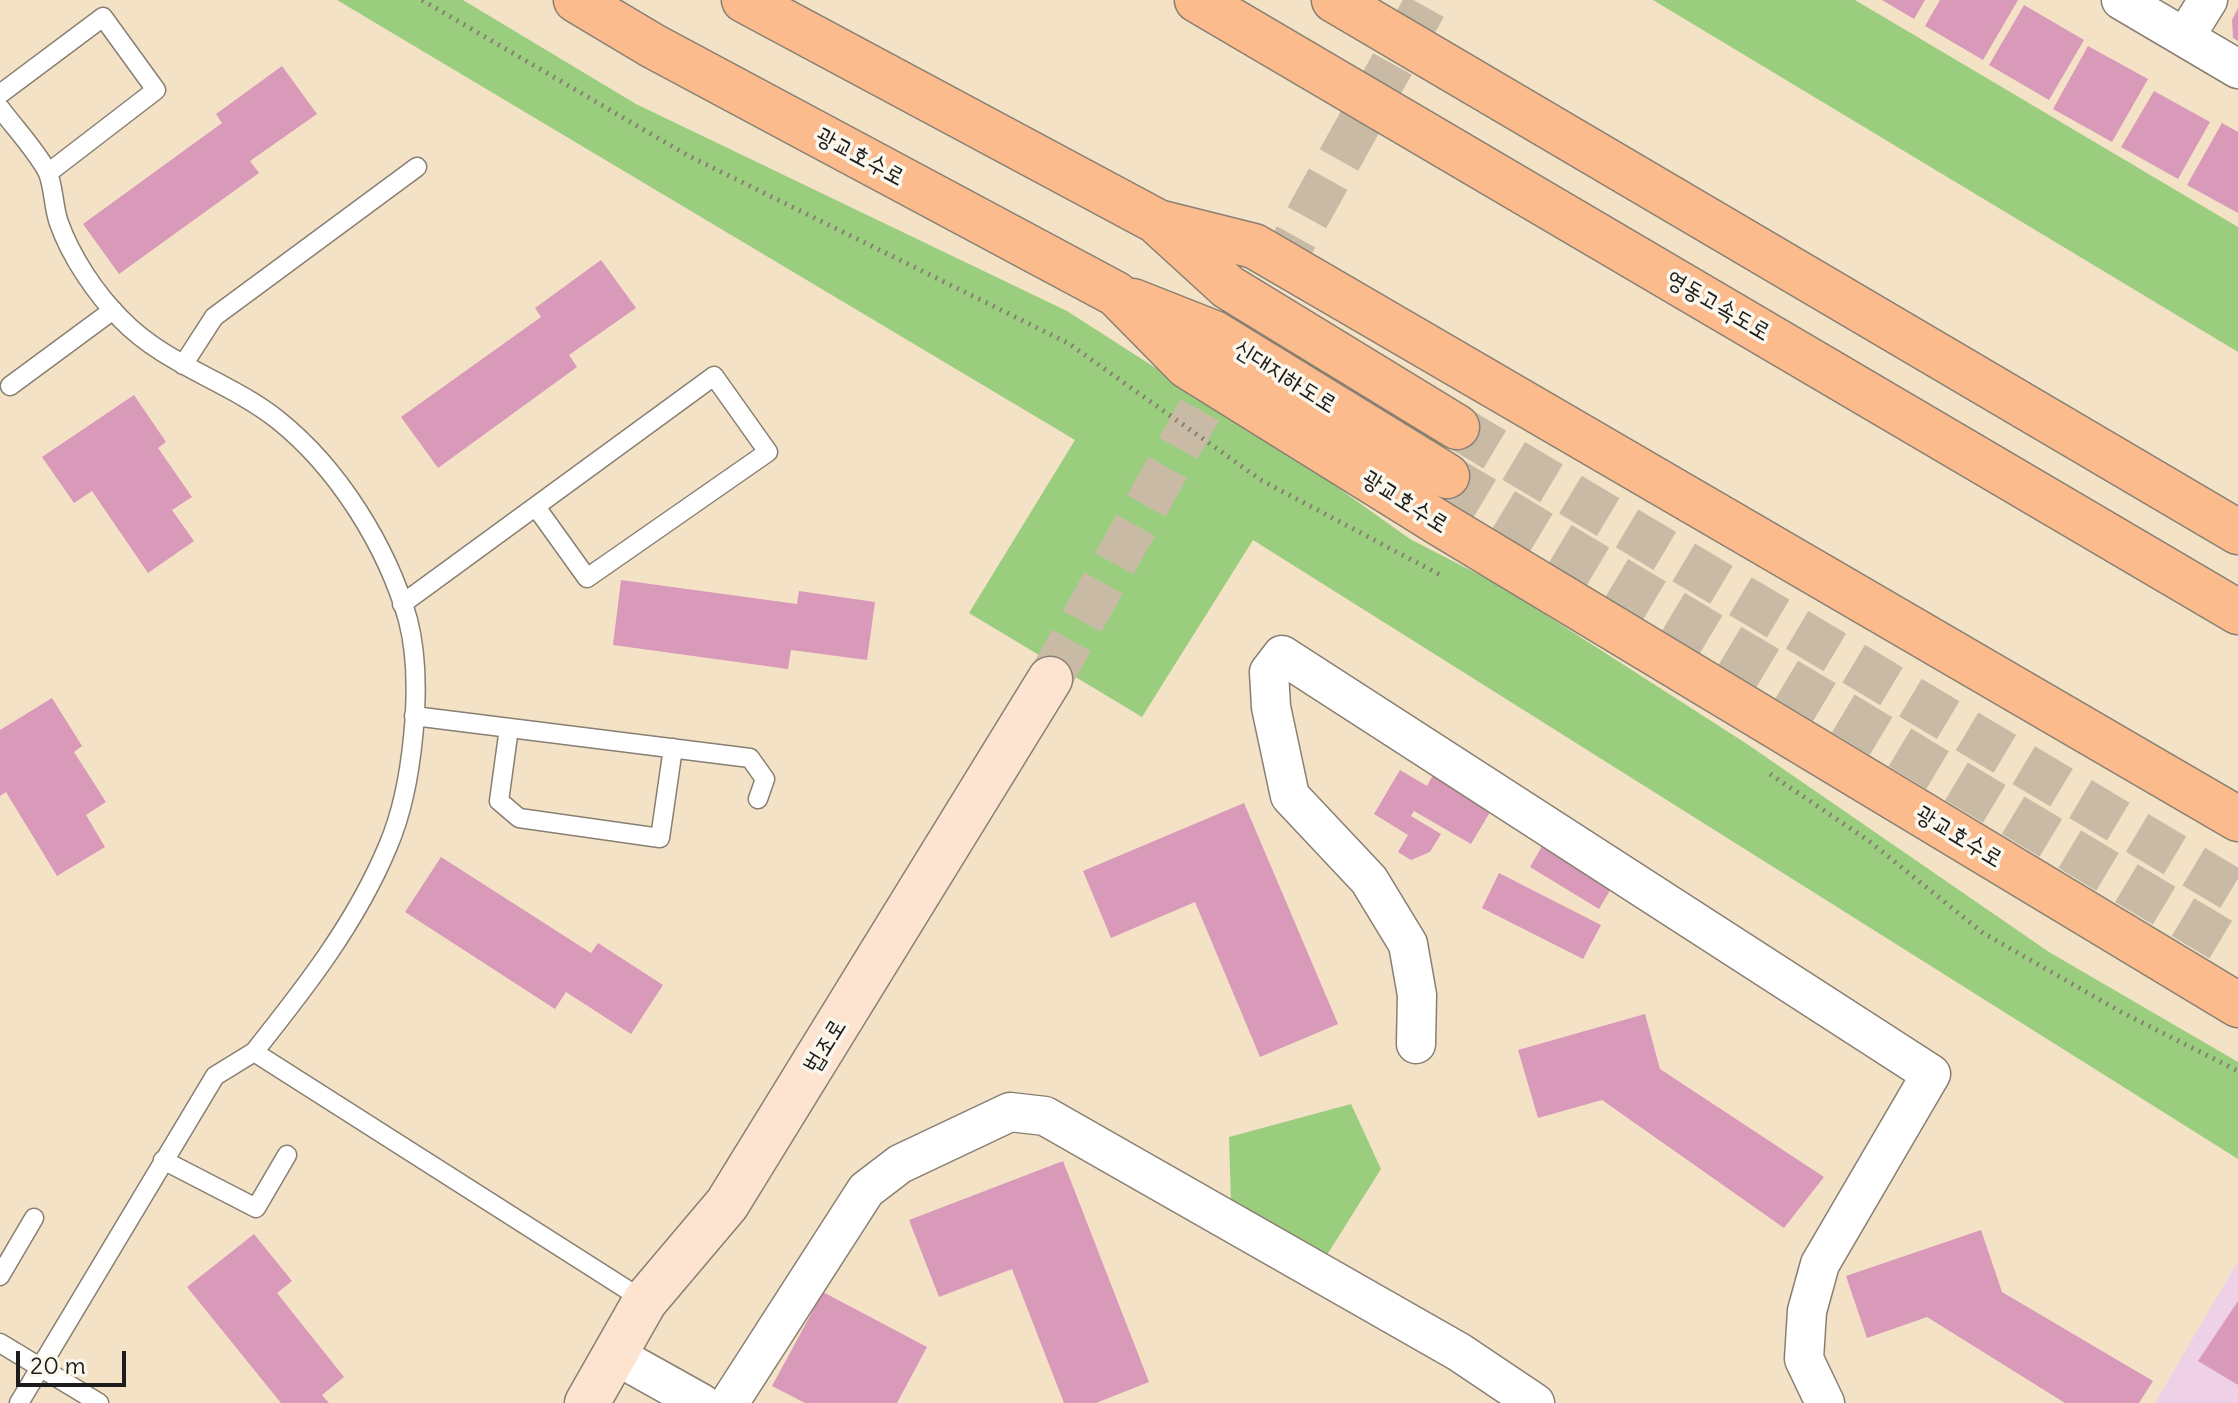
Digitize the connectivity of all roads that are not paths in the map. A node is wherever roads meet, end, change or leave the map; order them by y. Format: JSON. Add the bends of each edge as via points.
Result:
{"nodes":[{"id":1,"x":576,"y":0,"type":"edge"},
{"id":2,"x":744,"y":0,"type":"edge"},
{"id":3,"x":1197,"y":0,"type":"edge"},
{"id":4,"x":1334,"y":0,"type":"edge"},
{"id":5,"x":2121,"y":0,"type":"edge"},
{"id":6,"x":2208,"y":0,"type":"edge"},
{"id":7,"x":2185,"y":37,"type":"junction"},
{"id":8,"x":2238,"y":69,"type":"edge"},
{"id":9,"x":0,"y":94,"type":"edge"},
{"id":10,"x":0,"y":108,"type":"edge"},
{"id":11,"x":417,"y":167,"type":"dead end"},
{"id":12,"x":48,"y":173,"type":"junction"},
{"id":13,"x":1158,"y":222,"type":"junction"},
{"id":14,"x":1116,"y":294,"type":"junction"},
{"id":15,"x":113,"y":310,"type":"junction"},
{"id":16,"x":183,"y":365,"type":"junction"},
{"id":17,"x":10,"y":386,"type":"dead end"},
{"id":18,"x":1457,"y":427,"type":"tunnel mouth"},
{"id":19,"x":1447,"y":476,"type":"tunnel mouth"},
{"id":20,"x":536,"y":507,"type":"junction"},
{"id":21,"x":2238,"y":532,"type":"edge"},
{"id":22,"x":402,"y":604,"type":"junction"},
{"id":23,"x":2238,"y":612,"type":"edge"},
{"id":24,"x":1050,"y":679,"type":"tunnel mouth"},
{"id":25,"x":414,"y":716,"type":"junction"},
{"id":26,"x":509,"y":728,"type":"junction"},
{"id":27,"x":673,"y":748,"type":"junction"},
{"id":28,"x":758,"y":799,"type":"dead end"},
{"id":29,"x":2238,"y":819,"type":"edge"},
{"id":30,"x":2238,"y":1005,"type":"edge"},
{"id":31,"x":1416,"y":1044,"type":"dead end"},
{"id":32,"x":254,"y":1052,"type":"junction"},
{"id":33,"x":287,"y":1155,"type":"dead end"},
{"id":34,"x":163,"y":1160,"type":"junction"},
{"id":35,"x":34,"y":1218,"type":"dead end"},
{"id":36,"x":0,"y":1276,"type":"edge"},
{"id":37,"x":645,"y":1301,"type":"junction"},
{"id":38,"x":0,"y":1343,"type":"edge"},
{"id":39,"x":615,"y":1355,"type":"junction"},
{"id":40,"x":40,"y":1366,"type":"junction"},
{"id":41,"x":19,"y":1403,"type":"edge"},
{"id":42,"x":99,"y":1403,"type":"edge"},
{"id":43,"x":587,"y":1403,"type":"edge"},
{"id":44,"x":701,"y":1403,"type":"edge"},
{"id":45,"x":729,"y":1403,"type":"edge"},
{"id":46,"x":1535,"y":1403,"type":"edge"},
{"id":47,"x":1825,"y":1403,"type":"edge"}],
"edges":[{"from":1,"to":14,"type":"highway","name":"광교호수로"},
{"from":2,"to":13,"type":"highway"},
{"from":3,"to":23,"type":"highway","name":"영동고속도로"},
{"from":4,"to":21,"type":"highway"},
{"from":5,"to":7,"type":"street"},
{"from":6,"to":7,"type":"street"},
{"from":7,"to":8,"type":"street"},
{"from":9,"to":12,"type":"lane","via":[[103,17],[156,90]]},
{"from":10,"to":12,"type":"lane"},
{"from":11,"to":16,"type":"lane","via":[[214,317]]},
{"from":12,"to":15,"type":"lane","via":[[59,226]]},
{"from":13,"to":18,"type":"highway","name":"신대지하도로","via":[[1228,287]]},
{"from":13,"to":29,"type":"highway","via":[[1254,246]]},
{"from":14,"to":19,"type":"highway","name":"신대지하도로","via":[[1214,333]]},
{"from":14,"to":30,"type":"highway","name":"광교호수로","via":[[1187,366]]},
{"from":15,"to":16,"type":"lane","via":[[140,338]]},
{"from":15,"to":17,"type":"lane"},
{"from":16,"to":22,"type":"lane","via":[[277,419],[315,455],[373,538]]},
{"from":20,"to":20,"type":"lane","via":[[714,376],[768,452],[587,578]]},
{"from":20,"to":22,"type":"lane"},
{"from":22,"to":25,"type":"lane","via":[[409,623]]},
{"from":24,"to":37,"type":"street","name":"법조로","via":[[727,1204]]},
{"from":25,"to":26,"type":"lane"},
{"from":25,"to":32,"type":"lane","via":[[404,799],[363,901]]},
{"from":26,"to":27,"type":"lane"},
{"from":26,"to":27,"type":"lane","via":[[499,801],[519,818],[660,838]]},
{"from":27,"to":28,"type":"lane","via":[[750,758],[765,779]]},
{"from":31,"to":47,"type":"street","via":[[1417,995],[1408,944],[1369,880],[1290,796],[1269,672],[1282,655],[1931,1074],[1820,1264],[1807,1311],[1804,1359]]},
{"from":32,"to":34,"type":"lane","via":[[215,1076]]},
{"from":32,"to":37,"type":"lane"},
{"from":33,"to":34,"type":"lane","via":[[256,1208]]},
{"from":34,"to":40,"type":"lane"},
{"from":35,"to":36,"type":"lane"},
{"from":37,"to":39,"type":"street","name":"법조로"},
{"from":38,"to":40,"type":"lane"},
{"from":39,"to":43,"type":"street","name":"법조로"},
{"from":39,"to":44,"type":"street"},
{"from":40,"to":41,"type":"lane"},
{"from":40,"to":42,"type":"lane"},
{"from":45,"to":46,"type":"street","via":[[866,1190],[900,1164],[1010,1112],[1045,1116],[1459,1352]]}]}
